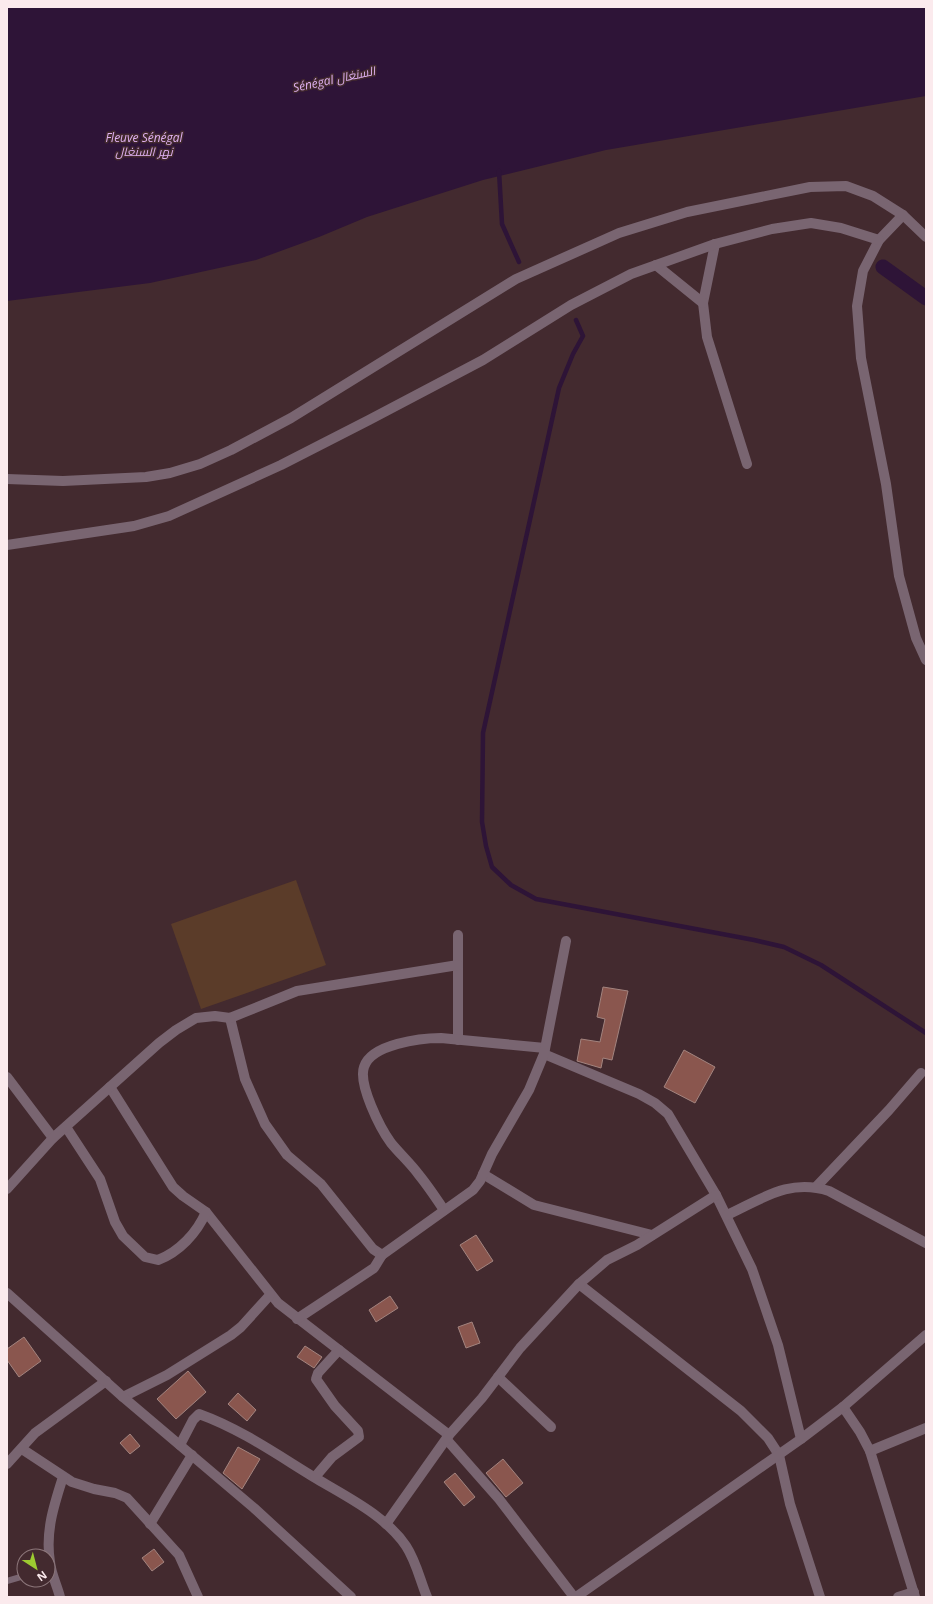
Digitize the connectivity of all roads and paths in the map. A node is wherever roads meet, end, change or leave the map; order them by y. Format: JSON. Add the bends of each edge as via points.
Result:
{"nodes":[{"id":1,"x":903,"y":214,"type":"junction"},
{"id":2,"x":926,"y":237,"type":"edge"},
{"id":3,"x":879,"y":240,"type":"junction"},
{"id":4,"x":715,"y":244,"type":"junction"},
{"id":5,"x":656,"y":265,"type":"junction"},
{"id":6,"x":703,"y":302,"type":"junction"},
{"id":7,"x":747,"y":464,"type":"dead end"},
{"id":8,"x":7,"y":479,"type":"edge"},
{"id":9,"x":7,"y":545,"type":"edge"},
{"id":10,"x":926,"y":660,"type":"edge"},
{"id":11,"x":458,"y":935,"type":"dead end"},
{"id":12,"x":566,"y":941,"type":"dead end"},
{"id":13,"x":458,"y":965,"type":"junction"},
{"id":14,"x":230,"y":1018,"type":"junction"},
{"id":15,"x":458,"y":1040,"type":"junction"},
{"id":16,"x":544,"y":1051,"type":"junction"},
{"id":17,"x":921,"y":1073,"type":"dead end"},
{"id":18,"x":7,"y":1077,"type":"edge"},
{"id":19,"x":110,"y":1088,"type":"junction"},
{"id":20,"x":66,"y":1127,"type":"junction"},
{"id":21,"x":53,"y":1138,"type":"junction"},
{"id":22,"x":482,"y":1174,"type":"junction"},
{"id":23,"x":816,"y":1187,"type":"junction"},
{"id":24,"x":7,"y":1189,"type":"edge"},
{"id":25,"x":716,"y":1195,"type":"junction"},
{"id":26,"x":444,"y":1210,"type":"junction"},
{"id":27,"x":206,"y":1212,"type":"junction"},
{"id":28,"x":727,"y":1215,"type":"junction"},
{"id":29,"x":652,"y":1235,"type":"junction"},
{"id":30,"x":926,"y":1243,"type":"edge"},
{"id":31,"x":382,"y":1255,"type":"junction"},
{"id":32,"x":579,"y":1284,"type":"junction"},
{"id":33,"x":7,"y":1293,"type":"edge"},
{"id":34,"x":270,"y":1295,"type":"junction"},
{"id":35,"x":297,"y":1319,"type":"junction"},
{"id":36,"x":926,"y":1336,"type":"edge"},
{"id":37,"x":339,"y":1350,"type":"junction"},
{"id":38,"x":498,"y":1377,"type":"junction"},
{"id":39,"x":106,"y":1381,"type":"junction"},
{"id":40,"x":123,"y":1397,"type":"junction"},
{"id":41,"x":843,"y":1407,"type":"junction"},
{"id":42,"x":551,"y":1427,"type":"dead end"},
{"id":43,"x":926,"y":1428,"type":"edge"},
{"id":44,"x":448,"y":1437,"type":"junction"},
{"id":45,"x":801,"y":1439,"type":"junction"},
{"id":46,"x":180,"y":1445,"type":"junction"},
{"id":47,"x":22,"y":1449,"type":"junction"},
{"id":48,"x":870,"y":1451,"type":"junction"},
{"id":49,"x":192,"y":1455,"type":"junction"},
{"id":50,"x":780,"y":1455,"type":"junction"},
{"id":51,"x":7,"y":1464,"type":"edge"},
{"id":52,"x":63,"y":1477,"type":"junction"},
{"id":53,"x":315,"y":1477,"type":"junction"},
{"id":54,"x":150,"y":1524,"type":"junction"},
{"id":55,"x":386,"y":1524,"type":"junction"},
{"id":56,"x":915,"y":1595,"type":"edge"},
{"id":57,"x":60,"y":1597,"type":"edge"},
{"id":58,"x":198,"y":1597,"type":"edge"},
{"id":59,"x":352,"y":1597,"type":"edge"},
{"id":60,"x":427,"y":1597,"type":"edge"},
{"id":61,"x":575,"y":1597,"type":"edge"},
{"id":62,"x":820,"y":1597,"type":"edge"},
{"id":63,"x":898,"y":1597,"type":"edge"}],
"edges":[{"from":1,"to":2,"type":"street"},
{"from":1,"to":3,"type":"street"},
{"from":1,"to":8,"type":"street","via":[[872,196],[846,186],[810,187],[687,212],[619,233],[516,279],[291,418],[200,464],[170,474],[146,478],[63,481]]},
{"from":3,"to":4,"type":"street","via":[[842,228],[811,223],[772,229]]},
{"from":3,"to":10,"type":"street","via":[[863,271],[857,306],[861,358],[886,484],[899,576],[916,638]]},
{"from":4,"to":5,"type":"street"},
{"from":4,"to":6,"type":"street"},
{"from":5,"to":6,"type":"street"},
{"from":5,"to":9,"type":"street","via":[[631,274],[571,305],[484,360],[281,465],[176,513],[134,526]]},
{"from":6,"to":7,"type":"street","via":[[707,337]]},
{"from":11,"to":13,"type":"street"},
{"from":12,"to":16,"type":"street"},
{"from":13,"to":14,"type":"street","via":[[297,991]]},
{"from":13,"to":15,"type":"street"},
{"from":14,"to":19,"type":"street","via":[[196,1018],[176,1030]]},
{"from":14,"to":31,"type":"street","via":[[245,1079],[269,1130],[291,1159],[321,1184],[373,1249]]},
{"from":15,"to":16,"type":"street"},
{"from":15,"to":26,"type":"street","via":[[424,1038],[378,1051],[364,1065],[363,1075],[369,1101],[390,1141],[419,1174]]},
{"from":16,"to":22,"type":"street","via":[[529,1090]]},
{"from":16,"to":25,"type":"street","via":[[655,1103],[668,1114]]},
{"from":17,"to":23,"type":"street"},
{"from":18,"to":21,"type":"street"},
{"from":19,"to":20,"type":"street"},
{"from":19,"to":27,"type":"street","via":[[173,1187]]},
{"from":20,"to":21,"type":"street"},
{"from":20,"to":27,"type":"street","via":[[100,1180],[115,1222],[123,1236],[145,1257],[158,1260],[178,1248],[197,1228]]},
{"from":21,"to":24,"type":"street"},
{"from":22,"to":26,"type":"street","via":[[473,1190]]},
{"from":22,"to":29,"type":"street","via":[[534,1205]]},
{"from":23,"to":28,"type":"street","via":[[803,1186],[780,1190]]},
{"from":23,"to":30,"type":"street","via":[[829,1191]]},
{"from":25,"to":28,"type":"street"},
{"from":25,"to":29,"type":"street"},
{"from":26,"to":31,"type":"street"},
{"from":27,"to":34,"type":"street"},
{"from":28,"to":45,"type":"street","via":[[762,1294],[778,1344]]},
{"from":29,"to":32,"type":"street","via":[[637,1246],[606,1260]]},
{"from":31,"to":35,"type":"street","via":[[374,1268]]},
{"from":32,"to":38,"type":"street","via":[[529,1337]]},
{"from":32,"to":50,"type":"street","via":[[741,1411],[765,1435]]},
{"from":33,"to":39,"type":"street"},
{"from":34,"to":35,"type":"street"},
{"from":34,"to":40,"type":"street","via":[[241,1327],[225,1340],[167,1375]]},
{"from":35,"to":37,"type":"street"},
{"from":36,"to":41,"type":"street"},
{"from":37,"to":44,"type":"street"},
{"from":37,"to":53,"type":"street","via":[[316,1379],[335,1406],[358,1431],[359,1437],[332,1457]]},
{"from":38,"to":42,"type":"street"},
{"from":38,"to":44,"type":"street"},
{"from":39,"to":40,"type":"street"},
{"from":39,"to":47,"type":"street","via":[[35,1433]]},
{"from":40,"to":46,"type":"street"},
{"from":41,"to":45,"type":"street"},
{"from":41,"to":48,"type":"street"},
{"from":43,"to":48,"type":"street"},
{"from":44,"to":55,"type":"street"},
{"from":44,"to":61,"type":"street"},
{"from":45,"to":50,"type":"street"},
{"from":46,"to":49,"type":"street"},
{"from":46,"to":53,"type":"street","via":[[199,1414],[262,1445]]},
{"from":47,"to":51,"type":"street"},
{"from":47,"to":52,"type":"street"},
{"from":48,"to":56,"type":"street"},
{"from":49,"to":54,"type":"street"},
{"from":49,"to":59,"type":"street"},
{"from":50,"to":61,"type":"street"},
{"from":50,"to":62,"type":"street","via":[[788,1497]]},
{"from":52,"to":54,"type":"street","via":[[87,1487],[127,1498]]},
{"from":52,"to":57,"type":"street","via":[[51,1512],[49,1532],[50,1561]]},
{"from":53,"to":55,"type":"street"},
{"from":54,"to":58,"type":"street","via":[[179,1555]]},
{"from":55,"to":60,"type":"street","via":[[406,1546]]},
{"from":56,"to":63,"type":"street"}]}
